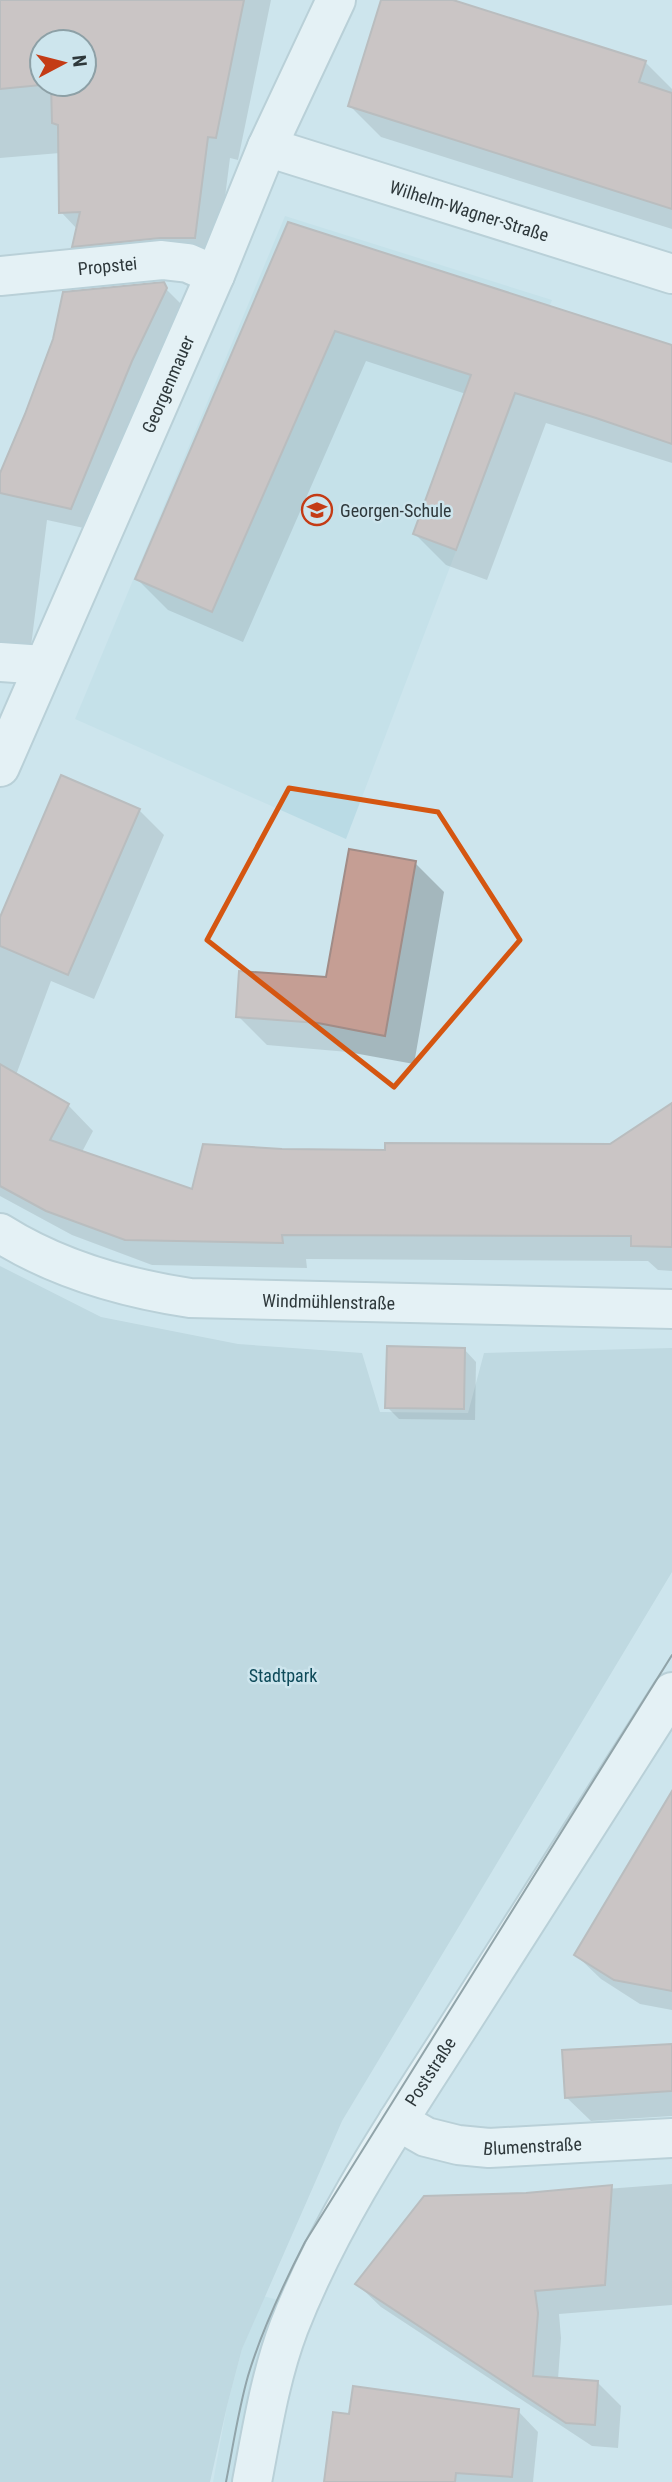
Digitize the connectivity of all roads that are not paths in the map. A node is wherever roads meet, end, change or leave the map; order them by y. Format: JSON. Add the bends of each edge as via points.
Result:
{"nodes":[{"id":1,"x":336,"y":0,"type":"edge"},
{"id":2,"x":267,"y":147,"type":"junction"},
{"id":3,"x":672,"y":274,"type":"edge"},
{"id":4,"x":215,"y":275,"type":"junction"},
{"id":5,"x":0,"y":276,"type":"edge"},
{"id":6,"x":0,"y":662,"type":"edge"},
{"id":7,"x":44,"y":665,"type":"junction"},
{"id":8,"x":0,"y":768,"type":"edge"},
{"id":9,"x":0,"y":1233,"type":"edge"},
{"id":10,"x":672,"y":1310,"type":"edge"},
{"id":11,"x":672,"y":1692,"type":"edge"},
{"id":12,"x":398,"y":2121,"type":"junction"},
{"id":13,"x":672,"y":2138,"type":"edge"},
{"id":14,"x":252,"y":2482,"type":"edge"}],
"edges":[{"from":1,"to":2,"type":"street","name":"Georgenmauer"},
{"from":2,"to":3,"type":"street","name":"Wilhelm-Wagner-Straße"},
{"from":2,"to":4,"type":"street","name":"Georgenmauer"},
{"from":4,"to":5,"type":"street","name":"Propstei","via":[[188,262],[162,260]]},
{"from":4,"to":7,"type":"street","name":"Georgenmauer"},
{"from":6,"to":7,"type":"street"},
{"from":7,"to":8,"type":"street","name":"Georgenmauer"},
{"from":9,"to":10,"type":"street","name":"Windmühlenstraße","via":[[60,1265],[152,1293],[190,1298]]},
{"from":11,"to":12,"type":"street","name":"Poststraße"},
{"from":12,"to":13,"type":"street","name":"Blumenstraße","via":[[426,2137],[489,2148]]},
{"from":12,"to":14,"type":"street","name":"Poststraße","via":[[330,2237],[289,2327],[268,2396]]}]}
